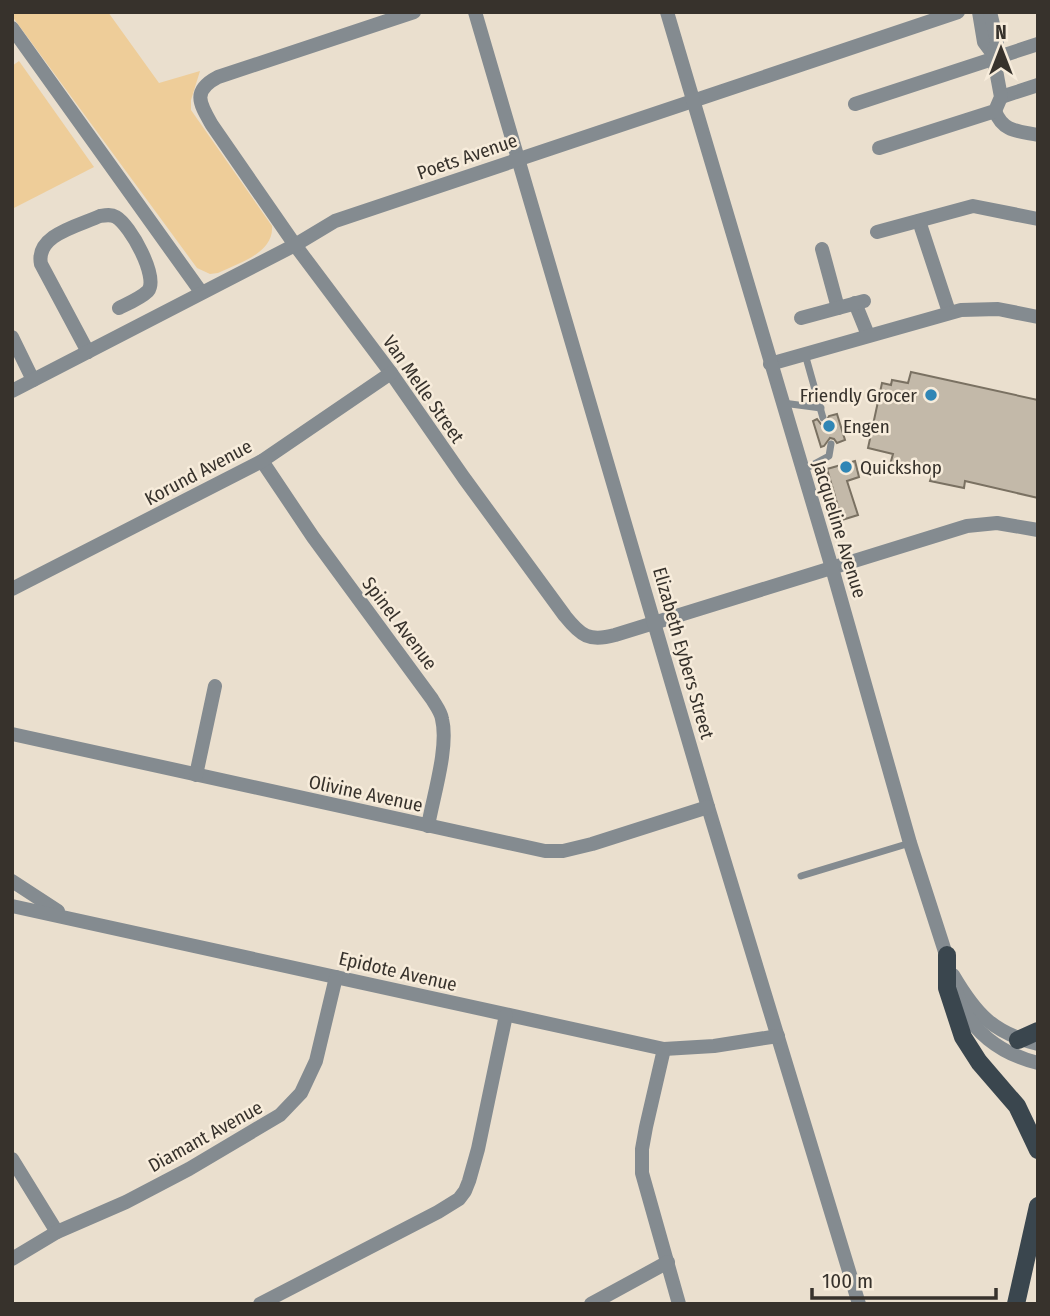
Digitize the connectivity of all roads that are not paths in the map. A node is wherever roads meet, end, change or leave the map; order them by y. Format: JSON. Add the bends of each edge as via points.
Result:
{"nodes":[{"id":1,"x":414,"y":12,"type":"edge"},
{"id":2,"x":475,"y":12,"type":"edge"},
{"id":3,"x":667,"y":12,"type":"edge"},
{"id":4,"x":958,"y":12,"type":"edge"},
{"id":5,"x":979,"y":12,"type":"edge"},
{"id":6,"x":990,"y":12,"type":"edge"},
{"id":7,"x":12,"y":28,"type":"edge"},
{"id":8,"x":17,"y":44,"type":"edge"},
{"id":9,"x":1038,"y":44,"type":"edge"},
{"id":10,"x":994,"y":56,"type":"junction"},
{"id":11,"x":1038,"y":85,"type":"edge"},
{"id":12,"x":1001,"y":97,"type":"junction"},
{"id":13,"x":694,"y":102,"type":"junction"},
{"id":14,"x":855,"y":104,"type":"dead end"},
{"id":15,"x":995,"y":111,"type":"junction"},
{"id":16,"x":1038,"y":135,"type":"edge"},
{"id":17,"x":879,"y":148,"type":"dead end"},
{"id":18,"x":520,"y":158,"type":"junction"},
{"id":19,"x":1038,"y":219,"type":"edge"},
{"id":20,"x":919,"y":220,"type":"junction"},
{"id":21,"x":877,"y":232,"type":"dead end"},
{"id":22,"x":295,"y":245,"type":"junction"},
{"id":23,"x":822,"y":249,"type":"dead end"},
{"id":24,"x":201,"y":292,"type":"junction"},
{"id":25,"x":133,"y":300,"type":"junction"},
{"id":26,"x":838,"y":308,"type":"junction"},
{"id":27,"x":119,"y":309,"type":"dead end"},
{"id":28,"x":949,"y":312,"type":"junction"},
{"id":29,"x":1038,"y":317,"type":"edge"},
{"id":30,"x":801,"y":318,"type":"dead end"},
{"id":31,"x":145,"y":323,"type":"junction"},
{"id":32,"x":868,"y":335,"type":"junction"},
{"id":33,"x":12,"y":337,"type":"edge"},
{"id":34,"x":88,"y":352,"type":"junction"},
{"id":35,"x":805,"y":354,"type":"junction"},
{"id":36,"x":770,"y":364,"type":"junction"},
{"id":37,"x":391,"y":373,"type":"junction"},
{"id":38,"x":33,"y":380,"type":"junction"},
{"id":39,"x":12,"y":391,"type":"edge"},
{"id":40,"x":782,"y":403,"type":"junction"},
{"id":41,"x":821,"y":408,"type":"junction"},
{"id":42,"x":823,"y":418,"type":"dead end"},
{"id":43,"x":831,"y":444,"type":"dead end"},
{"id":44,"x":262,"y":461,"type":"junction"},
{"id":45,"x":803,"y":470,"type":"junction"},
{"id":46,"x":1038,"y":530,"type":"edge"},
{"id":47,"x":832,"y":568,"type":"junction"},
{"id":48,"x":12,"y":589,"type":"edge"},
{"id":49,"x":656,"y":622,"type":"junction"},
{"id":50,"x":215,"y":685,"type":"dead end"},
{"id":51,"x":12,"y":734,"type":"edge"},
{"id":52,"x":196,"y":775,"type":"junction"},
{"id":53,"x":708,"y":807,"type":"junction"},
{"id":54,"x":428,"y":826,"type":"junction"},
{"id":55,"x":909,"y":843,"type":"junction"},
{"id":56,"x":801,"y":876,"type":"dead end"},
{"id":57,"x":12,"y":881,"type":"edge"},
{"id":58,"x":12,"y":906,"type":"edge"},
{"id":59,"x":64,"y":915,"type":"junction"},
{"id":60,"x":947,"y":956,"type":"junction"},
{"id":61,"x":953,"y":975,"type":"junction"},
{"id":62,"x":336,"y":977,"type":"junction"},
{"id":63,"x":506,"y":1015,"type":"junction"},
{"id":64,"x":1038,"y":1031,"type":"edge"},
{"id":65,"x":778,"y":1036,"type":"junction"},
{"id":66,"x":1018,"y":1040,"type":"junction"},
{"id":67,"x":1038,"y":1044,"type":"edge"},
{"id":68,"x":664,"y":1049,"type":"junction"},
{"id":69,"x":1038,"y":1062,"type":"edge"},
{"id":70,"x":1038,"y":1150,"type":"edge"},
{"id":71,"x":12,"y":1159,"type":"edge"},
{"id":72,"x":1038,"y":1206,"type":"edge"},
{"id":73,"x":57,"y":1232,"type":"junction"},
{"id":74,"x":12,"y":1259,"type":"edge"},
{"id":75,"x":668,"y":1262,"type":"junction"},
{"id":76,"x":260,"y":1304,"type":"edge"},
{"id":77,"x":591,"y":1304,"type":"edge"},
{"id":78,"x":679,"y":1304,"type":"edge"},
{"id":79,"x":859,"y":1304,"type":"edge"},
{"id":80,"x":1016,"y":1304,"type":"edge"}],
"edges":[{"from":1,"to":22,"type":"street","name":"Van Melle Street","via":[[205,85],[201,104],[212,125]]},
{"from":2,"to":18,"type":"street","name":"Elizabeth Eybers Street"},
{"from":3,"to":13,"type":"street","name":"Jacqueline Avenue"},
{"from":4,"to":13,"type":"street","name":"Poets Avenue"},
{"from":5,"to":10,"type":"street","via":[[984,42]]},
{"from":6,"to":10,"type":"street","via":[[997,41]]},
{"from":7,"to":8,"type":"street"},
{"from":8,"to":24,"type":"street"},
{"from":9,"to":10,"type":"street"},
{"from":10,"to":12,"type":"street"},
{"from":10,"to":14,"type":"street"},
{"from":11,"to":12,"type":"street"},
{"from":12,"to":15,"type":"street"},
{"from":13,"to":18,"type":"street","name":"Poets Avenue"},
{"from":13,"to":36,"type":"street","name":"Jacqueline Avenue"},
{"from":15,"to":16,"type":"street","via":[[999,123],[1011,130]]},
{"from":15,"to":17,"type":"street"},
{"from":18,"to":22,"type":"street","name":"Poets Avenue","via":[[335,221]]},
{"from":18,"to":49,"type":"street","name":"Elizabeth Eybers Street"},
{"from":19,"to":20,"type":"street","via":[[979,206]]},
{"from":20,"to":21,"type":"street"},
{"from":20,"to":28,"type":"street"},
{"from":22,"to":24,"type":"street","name":"Poets Avenue"},
{"from":22,"to":37,"type":"street","name":"Van Melle Street"},
{"from":23,"to":26,"type":"street"},
{"from":24,"to":31,"type":"street","name":"Poets Avenue"},
{"from":25,"to":27,"type":"street"},
{"from":25,"to":31,"type":"street"},
{"from":25,"to":34,"type":"street","via":[[148,290],[150,274],[137,244],[117,217],[100,216],[43,245],[41,264]]},
{"from":26,"to":30,"type":"street"},
{"from":26,"to":32,"type":"street","via":[[860,302]]},
{"from":28,"to":29,"type":"street","via":[[998,309]]},
{"from":28,"to":32,"type":"street"},
{"from":31,"to":34,"type":"street","name":"Poets Avenue"},
{"from":32,"to":35,"type":"street"},
{"from":33,"to":38,"type":"street"},
{"from":34,"to":38,"type":"street","name":"Poets Avenue"},
{"from":35,"to":36,"type":"street"},
{"from":35,"to":41,"type":"lane"},
{"from":36,"to":40,"type":"street","name":"Jacqueline Avenue"},
{"from":37,"to":44,"type":"street","name":"Korund Avenue"},
{"from":37,"to":49,"type":"street","name":"Van Melle Street","via":[[579,632],[590,638],[607,637]]},
{"from":38,"to":39,"type":"street","name":"Poets Avenue"},
{"from":40,"to":41,"type":"lane"},
{"from":40,"to":45,"type":"street","name":"Jacqueline Avenue"},
{"from":41,"to":42,"type":"lane"},
{"from":43,"to":45,"type":"lane","via":[[829,456]]},
{"from":44,"to":48,"type":"street","name":"Korund Avenue"},
{"from":44,"to":54,"type":"street","name":"Spinel Avenue","via":[[441,714],[442,751]]},
{"from":45,"to":47,"type":"street","name":"Jacqueline Avenue"},
{"from":46,"to":47,"type":"street","name":"Van Melle Street","via":[[997,523],[967,526]]},
{"from":47,"to":49,"type":"street","name":"Van Melle Street"},
{"from":47,"to":55,"type":"street","name":"Jacqueline Avenue"},
{"from":49,"to":53,"type":"street","name":"Elizabeth Eybers Street"},
{"from":50,"to":52,"type":"street"},
{"from":51,"to":52,"type":"street","name":"Olivine Avenue"},
{"from":52,"to":54,"type":"street","name":"Olivine Avenue"},
{"from":53,"to":54,"type":"street","name":"Olivine Avenue","via":[[592,845],[554,852]]},
{"from":53,"to":65,"type":"street","name":"Elizabeth Eybers Street"},
{"from":55,"to":56,"type":"lane"},
{"from":55,"to":60,"type":"street","name":"Jacqueline Avenue"},
{"from":57,"to":59,"type":"street"},
{"from":58,"to":59,"type":"street","name":"Epidote Avenue"},
{"from":59,"to":62,"type":"street","name":"Epidote Avenue"},
{"from":60,"to":61,"type":"street","name":"Jacqueline Avenue"},
{"from":60,"to":70,"type":"main road","via":[[947,988],[962,1037],[1017,1106]]},
{"from":61,"to":66,"type":"street","name":"Jacqueline Avenue","via":[[983,1018]]},
{"from":61,"to":69,"type":"street","name":"Jacqueline Avenue","via":[[962,1007],[978,1029],[1008,1053]]},
{"from":62,"to":63,"type":"street","name":"Epidote Avenue"},
{"from":62,"to":73,"type":"street","name":"Diamant Avenue","via":[[316,1061],[301,1093],[280,1115],[126,1202]]},
{"from":63,"to":68,"type":"street","name":"Epidote Avenue"},
{"from":63,"to":76,"type":"street","via":[[478,1149],[459,1199]]},
{"from":64,"to":66,"type":"main road"},
{"from":65,"to":68,"type":"street","name":"Epidote Avenue"},
{"from":65,"to":79,"type":"street","name":"Elizabeth Eybers Street"},
{"from":66,"to":67,"type":"street","name":"Jacqueline Avenue"},
{"from":68,"to":75,"type":"street","via":[[641,1161]]},
{"from":71,"to":73,"type":"street"},
{"from":72,"to":80,"type":"main road"},
{"from":73,"to":74,"type":"street","name":"Diamant Avenue"},
{"from":75,"to":77,"type":"street"},
{"from":75,"to":78,"type":"street"}]}
